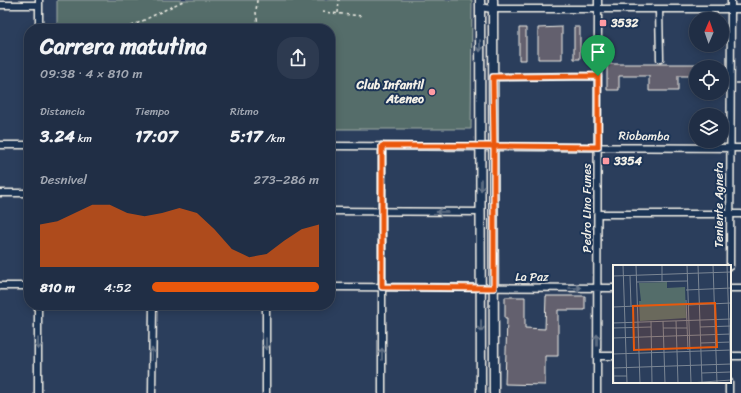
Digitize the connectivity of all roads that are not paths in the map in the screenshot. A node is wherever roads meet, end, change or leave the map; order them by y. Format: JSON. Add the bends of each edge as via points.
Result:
{"nodes":[{"id":1,"x":493,"y":0,"type":"edge"},
{"id":2,"x":598,"y":0,"type":"edge"},
{"id":3,"x":731,"y":0,"type":"edge"},
{"id":4,"x":39,"y":2,"type":"edge"},
{"id":5,"x":480,"y":3,"type":"edge"},
{"id":6,"x":0,"y":4,"type":"edge"},
{"id":7,"x":492,"y":9,"type":"junction"},
{"id":8,"x":598,"y":9,"type":"junction"},
{"id":9,"x":660,"y":9,"type":"junction"},
{"id":10,"x":731,"y":9,"type":"junction"},
{"id":11,"x":741,"y":9,"type":"edge"},
{"id":12,"x":39,"y":24,"type":"edge"},
{"id":13,"x":660,"y":59,"type":"dead end"},
{"id":14,"x":598,"y":76,"type":"junction"},
{"id":15,"x":493,"y":77,"type":"junction"},
{"id":16,"x":0,"y":145,"type":"edge"},
{"id":17,"x":24,"y":145,"type":"edge"},
{"id":18,"x":335,"y":146,"type":"edge"},
{"id":19,"x":382,"y":146,"type":"junction"},
{"id":20,"x":487,"y":146,"type":"junction"},
{"id":21,"x":598,"y":147,"type":"junction"},
{"id":22,"x":730,"y":148,"type":"junction"},
{"id":23,"x":741,"y":148,"type":"edge"},
{"id":24,"x":0,"y":193,"type":"edge"},
{"id":25,"x":24,"y":193,"type":"edge"},
{"id":26,"x":335,"y":211,"type":"edge"},
{"id":27,"x":382,"y":212,"type":"junction"},
{"id":28,"x":481,"y":212,"type":"junction"},
{"id":29,"x":598,"y":214,"type":"junction"},
{"id":30,"x":730,"y":214,"type":"junction"},
{"id":31,"x":741,"y":214,"type":"edge"},
{"id":32,"x":730,"y":265,"type":"edge"},
{"id":33,"x":0,"y":286,"type":"edge"},
{"id":34,"x":24,"y":286,"type":"edge"},
{"id":35,"x":335,"y":287,"type":"edge"},
{"id":36,"x":382,"y":287,"type":"junction"},
{"id":37,"x":481,"y":287,"type":"junction"},
{"id":38,"x":494,"y":288,"type":"junction"},
{"id":39,"x":598,"y":288,"type":"junction"},
{"id":40,"x":613,"y":288,"type":"edge"},
{"id":41,"x":38,"y":310,"type":"edge"},
{"id":42,"x":153,"y":310,"type":"edge"},
{"id":43,"x":266,"y":310,"type":"edge"},
{"id":44,"x":597,"y":356,"type":"junction"},
{"id":45,"x":613,"y":356,"type":"edge"},
{"id":46,"x":38,"y":393,"type":"edge"},
{"id":47,"x":152,"y":393,"type":"edge"},
{"id":48,"x":266,"y":393,"type":"edge"},
{"id":49,"x":382,"y":393,"type":"edge"},
{"id":50,"x":481,"y":393,"type":"edge"},
{"id":51,"x":494,"y":393,"type":"edge"},
{"id":52,"x":597,"y":393,"type":"edge"}],
"edges":[{"from":1,"to":7,"type":"street"},
{"from":2,"to":8,"type":"street","name":"Pedro Lino Funes"},
{"from":3,"to":10,"type":"street","name":"Teniente Agneta"},
{"from":4,"to":6,"type":"street"},
{"from":4,"to":12,"type":"street"},
{"from":5,"to":7,"type":"street"},
{"from":5,"to":20,"type":"street","one_way":true},
{"from":7,"to":8,"type":"street"},
{"from":7,"to":15,"type":"street"},
{"from":8,"to":9,"type":"street"},
{"from":8,"to":14,"type":"street","name":"Pedro Lino Funes"},
{"from":9,"to":10,"type":"street"},
{"from":9,"to":13,"type":"street"},
{"from":10,"to":11,"type":"street"},
{"from":10,"to":22,"type":"street","name":"Teniente Agneta"},
{"from":14,"to":15,"type":"street"},
{"from":14,"to":21,"type":"street","name":"Pedro Lino Funes"},
{"from":15,"to":20,"type":"street"},
{"from":16,"to":17,"type":"street"},
{"from":18,"to":19,"type":"street","name":"Riobamba"},
{"from":19,"to":20,"type":"street","name":"Riobamba"},
{"from":19,"to":27,"type":"street"},
{"from":20,"to":21,"type":"street","name":"Riobamba"},
{"from":20,"to":28,"type":"street","one_way":true},
{"from":20,"to":38,"type":"street"},
{"from":21,"to":22,"type":"street","name":"Riobamba"},
{"from":21,"to":29,"type":"street","name":"Pedro Lino Funes"},
{"from":22,"to":23,"type":"street","name":"Riobamba"},
{"from":22,"to":30,"type":"street","name":"Teniente Agneta"},
{"from":24,"to":25,"type":"street"},
{"from":26,"to":27,"type":"street"},
{"from":28,"to":27,"type":"street","one_way":true},
{"from":27,"to":36,"type":"street"},
{"from":28,"to":37,"type":"street"},
{"from":29,"to":30,"type":"street"},
{"from":29,"to":39,"type":"street","name":"Pedro Lino Funes"},
{"from":30,"to":31,"type":"street"},
{"from":30,"to":32,"type":"street","name":"Teniente Agneta"},
{"from":33,"to":34,"type":"street"},
{"from":35,"to":36,"type":"street","name":"La Paz"},
{"from":36,"to":37,"type":"street","name":"La Paz"},
{"from":49,"to":36,"type":"street","one_way":true},
{"from":37,"to":38,"type":"street","name":"La Paz"},
{"from":37,"to":50,"type":"street","one_way":true},
{"from":38,"to":39,"type":"street","name":"La Paz","one_way":true},
{"from":38,"to":51,"type":"street"},
{"from":39,"to":40,"type":"street","name":"La Paz"},
{"from":44,"to":39,"type":"street","name":"Pedro Lino Funes","one_way":true},
{"from":41,"to":46,"type":"street","one_way":true},
{"from":47,"to":42,"type":"street","one_way":true},
{"from":43,"to":48,"type":"street","one_way":true},
{"from":44,"to":45,"type":"street"},
{"from":44,"to":52,"type":"street","name":"Pedro Lino Funes"}]}
